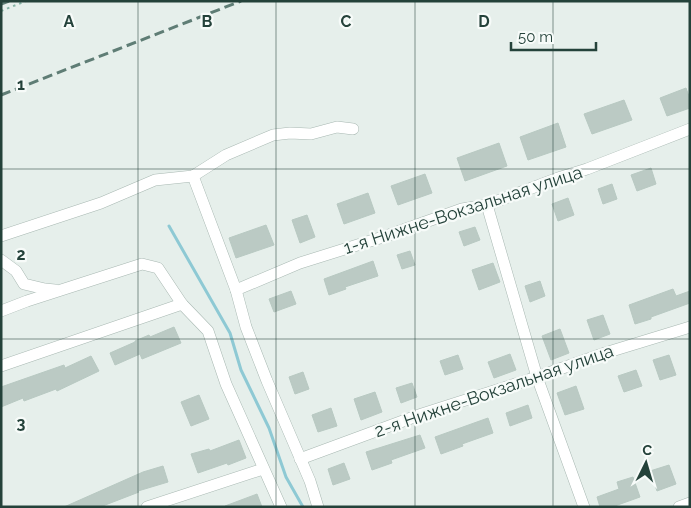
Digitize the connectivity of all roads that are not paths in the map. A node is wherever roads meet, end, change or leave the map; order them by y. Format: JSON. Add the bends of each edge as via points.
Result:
{"nodes":[{"id":1,"x":353,"y":129,"type":"dead end"},
{"id":2,"x":690,"y":129,"type":"edge"},
{"id":3,"x":193,"y":176,"type":"junction"},
{"id":4,"x":487,"y":205,"type":"junction"},
{"id":5,"x":1,"y":236,"type":"edge"},
{"id":6,"x":1,"y":260,"type":"edge"},
{"id":7,"x":61,"y":290,"type":"junction"},
{"id":8,"x":236,"y":290,"type":"junction"},
{"id":9,"x":182,"y":304,"type":"junction"},
{"id":10,"x":1,"y":311,"type":"edge"},
{"id":11,"x":690,"y":327,"type":"edge"},
{"id":12,"x":1,"y":366,"type":"edge"},
{"id":13,"x":537,"y":377,"type":"junction"},
{"id":14,"x":300,"y":459,"type":"junction"},
{"id":15,"x":264,"y":469,"type":"junction"},
{"id":16,"x":690,"y":503,"type":"edge"},
{"id":17,"x":147,"y":507,"type":"edge"},
{"id":18,"x":281,"y":507,"type":"edge"},
{"id":19,"x":318,"y":507,"type":"edge"},
{"id":20,"x":584,"y":507,"type":"edge"},
{"id":21,"x":678,"y":507,"type":"edge"}],
"edges":[{"from":1,"to":3,"type":"street","via":[[337,127],[310,134],[273,134],[226,154]]},
{"from":2,"to":4,"type":"street","name":"1-я Нижне-Вокзальная улица"},
{"from":3,"to":5,"type":"street","via":[[155,180],[101,204]]},
{"from":3,"to":8,"type":"street"},
{"from":4,"to":8,"type":"street","name":"1-я Нижне-Вокзальная улица","via":[[462,208],[300,263]]},
{"from":4,"to":13,"type":"street"},
{"from":6,"to":7,"type":"street","via":[[16,271],[24,284]]},
{"from":7,"to":9,"type":"street","via":[[142,264],[158,268]]},
{"from":7,"to":10,"type":"street"},
{"from":8,"to":14,"type":"street","via":[[246,327]]},
{"from":9,"to":12,"type":"street"},
{"from":9,"to":15,"type":"street","via":[[208,331],[226,384]]},
{"from":11,"to":13,"type":"street","name":"2-я Нижне-Вокзальная улица"},
{"from":13,"to":14,"type":"street","name":"2-я Нижне-Вокзальная улица","via":[[422,414]]},
{"from":13,"to":20,"type":"street"},
{"from":14,"to":19,"type":"street"},
{"from":15,"to":17,"type":"street"},
{"from":15,"to":18,"type":"street"},
{"from":16,"to":21,"type":"street"}]}
